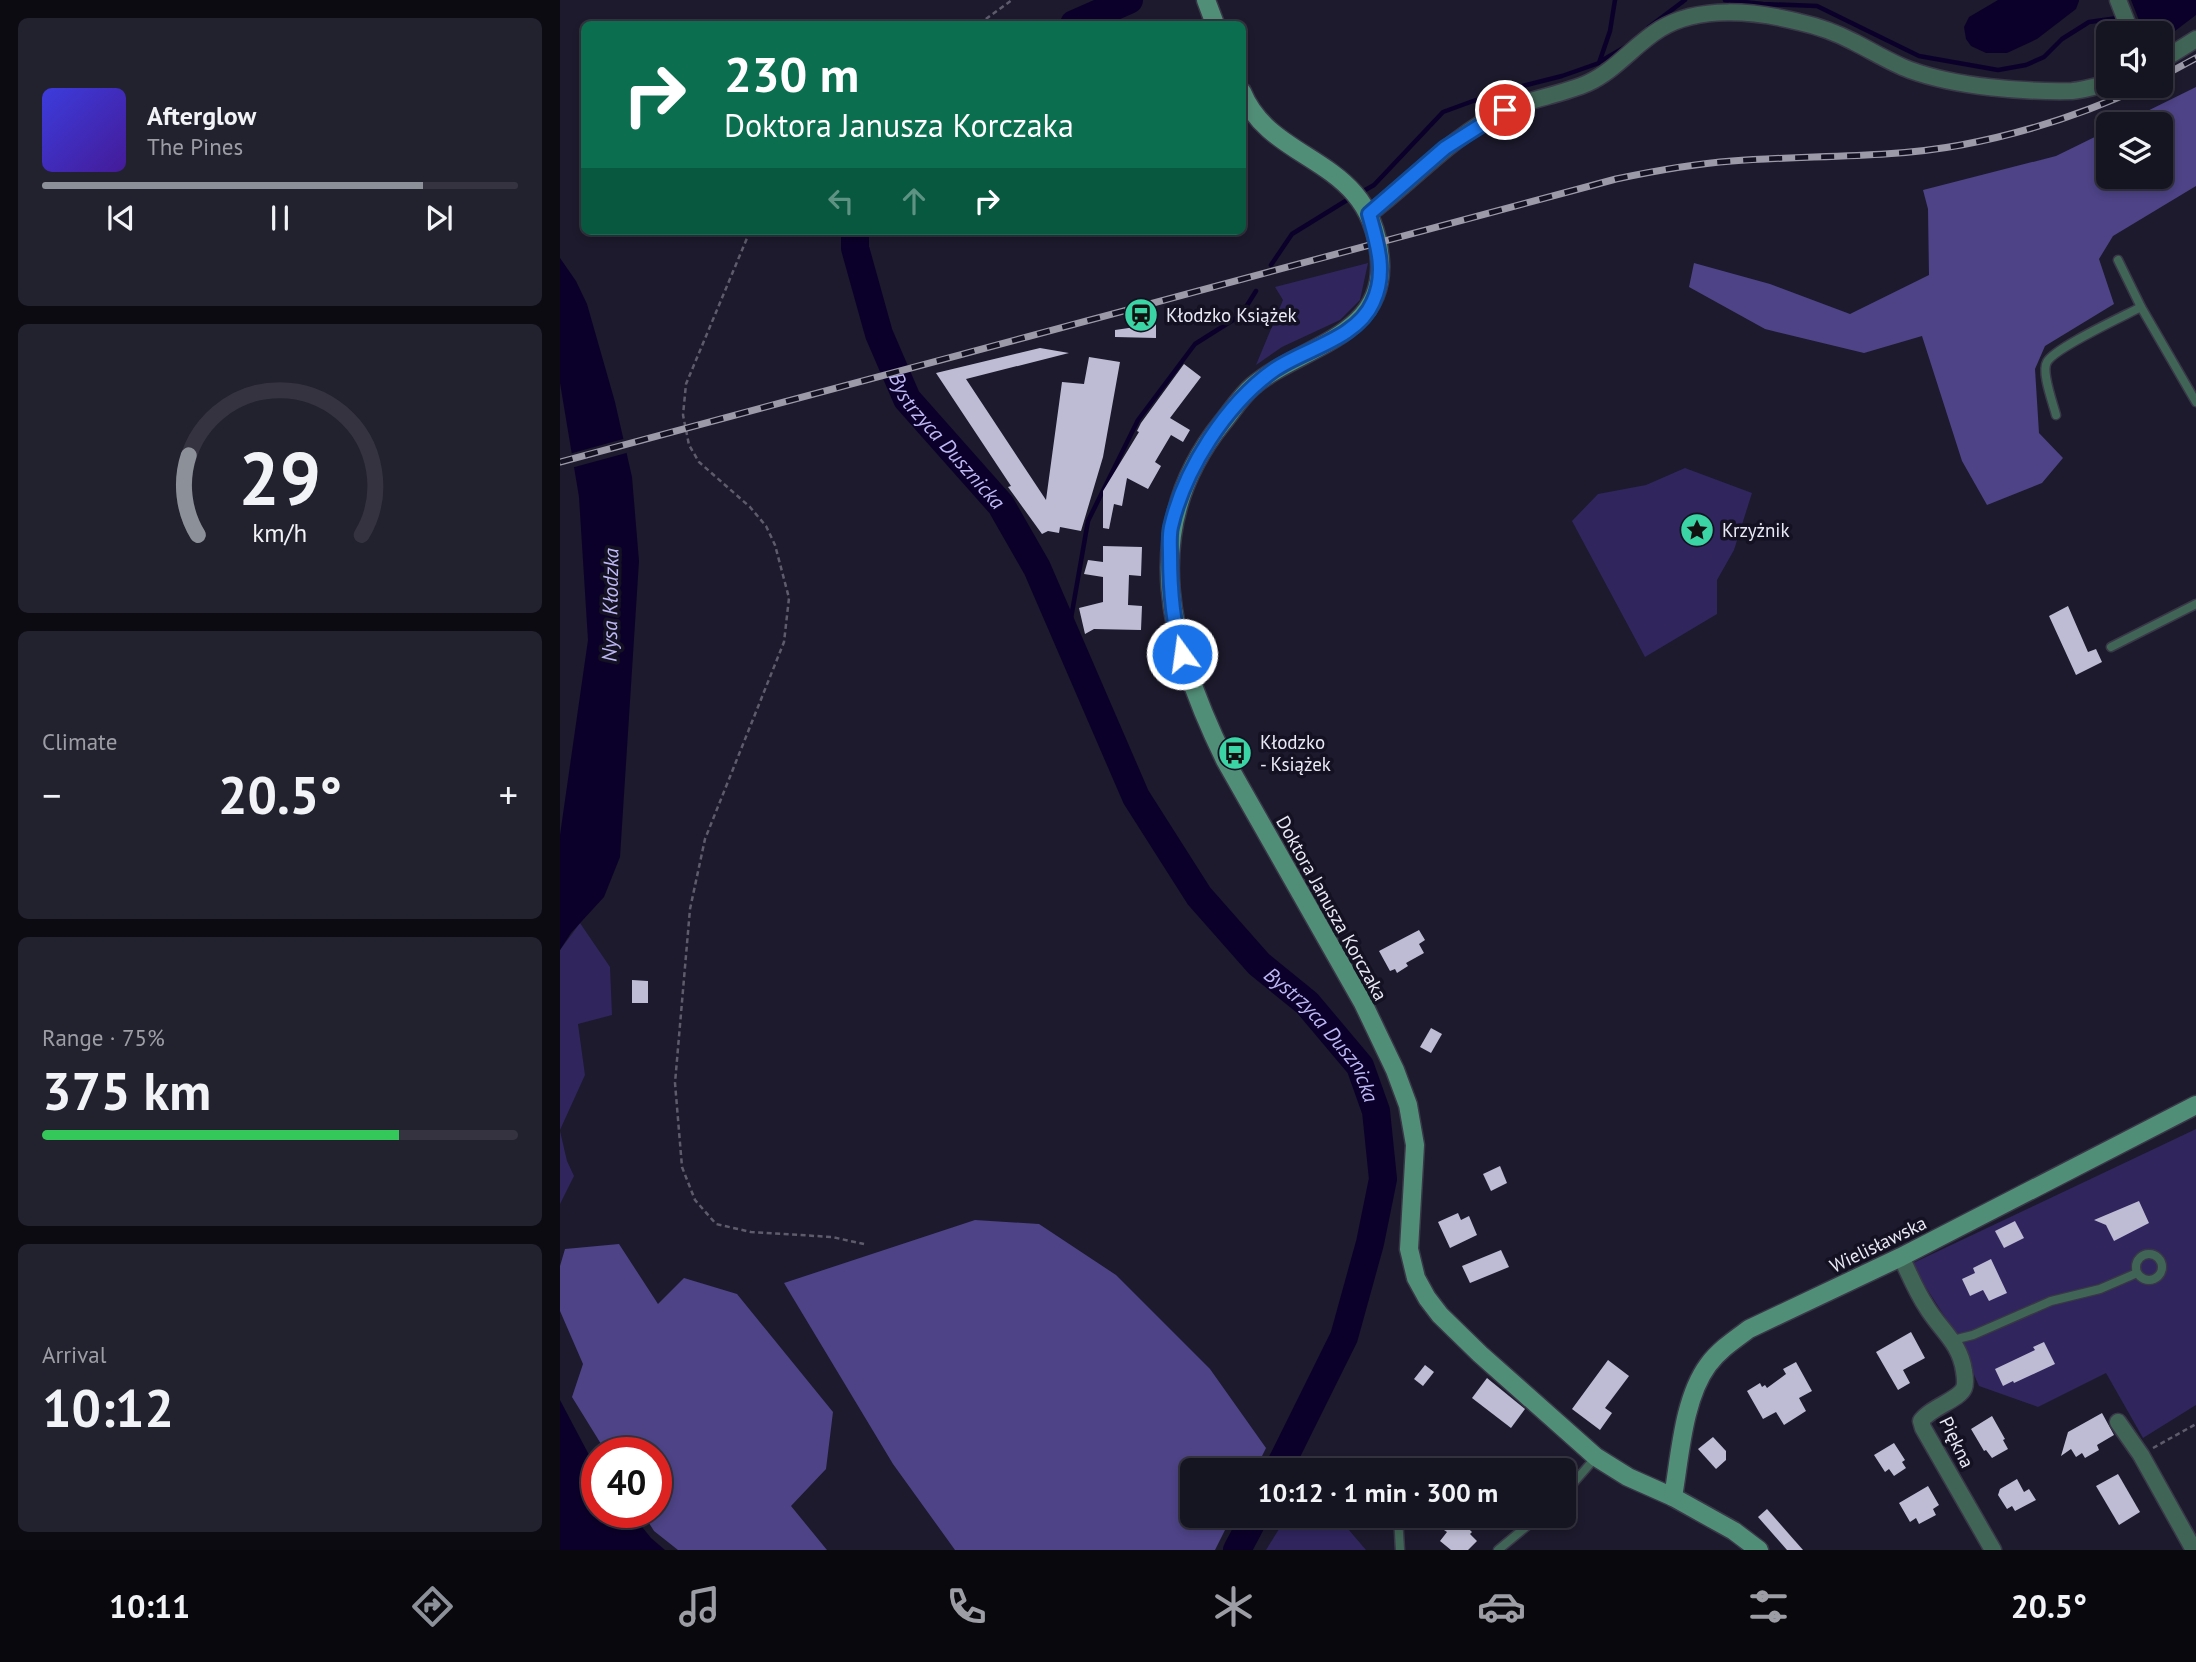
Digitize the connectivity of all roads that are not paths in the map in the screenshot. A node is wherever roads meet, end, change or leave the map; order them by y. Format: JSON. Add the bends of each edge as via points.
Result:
{"nodes":[{"id":1,"x":1206,"y":0,"type":"edge"},
{"id":2,"x":2118,"y":0,"type":"edge"},
{"id":3,"x":1215,"y":21,"type":"edge"},
{"id":4,"x":2127,"y":21,"type":"edge"},
{"id":5,"x":2196,"y":39,"type":"edge"},
{"id":6,"x":2173,"y":53,"type":"edge"},
{"id":7,"x":2096,"y":86,"type":"edge"},
{"id":8,"x":1246,"y":99,"type":"edge"},
{"id":9,"x":1369,"y":214,"type":"junction"},
{"id":10,"x":2118,"y":260,"type":"dead end"},
{"id":11,"x":2141,"y":307,"type":"junction"},
{"id":12,"x":2196,"y":402,"type":"edge"},
{"id":13,"x":2056,"y":415,"type":"dead end"},
{"id":14,"x":2196,"y":604,"type":"edge"},
{"id":15,"x":2111,"y":647,"type":"dead end"},
{"id":16,"x":2196,"y":1105,"type":"edge"},
{"id":17,"x":1901,"y":1257,"type":"junction"},
{"id":18,"x":2137,"y":1273,"type":"dead end"},
{"id":19,"x":1953,"y":1340,"type":"junction"},
{"id":20,"x":2118,"y":1422,"type":"dead end"},
{"id":21,"x":1596,"y":1457,"type":"junction"},
{"id":22,"x":1576,"y":1480,"type":"edge"},
{"id":23,"x":1673,"y":1497,"type":"junction"},
{"id":24,"x":1399,"y":1528,"type":"edge"},
{"id":25,"x":1525,"y":1528,"type":"edge"},
{"id":26,"x":1400,"y":1550,"type":"edge"},
{"id":27,"x":1498,"y":1550,"type":"edge"},
{"id":28,"x":1759,"y":1550,"type":"edge"},
{"id":29,"x":1993,"y":1550,"type":"edge"},
{"id":30,"x":2194,"y":1550,"type":"edge"}],
"edges":[{"from":1,"to":3,"type":"street"},
{"from":2,"to":4,"type":"street"},
{"from":5,"to":6,"type":"street"},
{"from":7,"to":9,"type":"street","via":[[2075,91],[1937,78],[1799,22],[1710,13],[1659,30],[1588,83],[1505,110],[1473,128]]},
{"from":8,"to":9,"type":"street","name":"Doktora Janusza Korczaka","via":[[1273,132],[1351,188]]},
{"from":9,"to":21,"type":"street","name":"Doktora Janusza Korczaka","via":[[1380,262],[1373,304],[1345,332],[1275,369],[1251,388],[1209,439],[1188,479],[1171,529],[1172,609],[1179,645],[1206,723],[1363,1003],[1404,1093],[1415,1144],[1409,1249],[1416,1278],[1440,1315]]},
{"from":10,"to":11,"type":"lane"},
{"from":11,"to":12,"type":"lane"},
{"from":11,"to":13,"type":"lane","via":[[2058,351],[2046,362]]},
{"from":14,"to":15,"type":"lane"},
{"from":16,"to":17,"type":"street","name":"Wielisławska"},
{"from":17,"to":19,"type":"street","name":"Piękna","via":[[1924,1304]]},
{"from":17,"to":23,"type":"street","name":"Wielisławska","via":[[1749,1329],[1727,1344],[1707,1366],[1692,1394]]},
{"from":18,"to":19,"type":"lane"},
{"from":19,"to":29,"type":"street","name":"Piękna","via":[[1966,1385],[1921,1420]]},
{"from":20,"to":30,"type":"street"},
{"from":21,"to":22,"type":"lane"},
{"from":21,"to":23,"type":"street","name":"Doktora Janusza Korczaka"},
{"from":23,"to":28,"type":"street","name":"Doktora Janusza Korczaka"},
{"from":24,"to":26,"type":"lane"},
{"from":25,"to":27,"type":"lane"}]}
